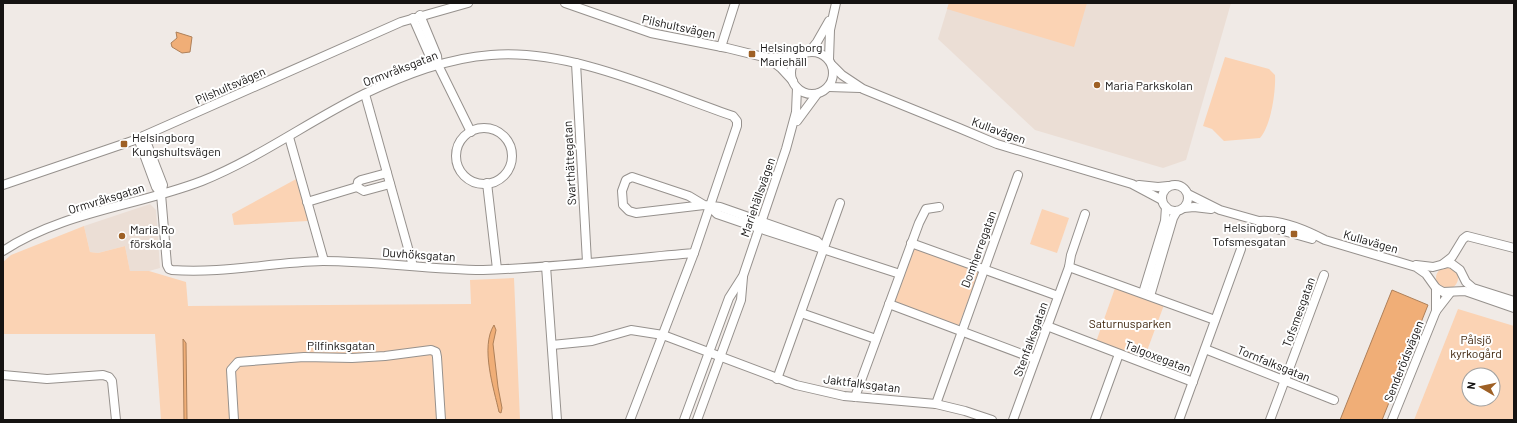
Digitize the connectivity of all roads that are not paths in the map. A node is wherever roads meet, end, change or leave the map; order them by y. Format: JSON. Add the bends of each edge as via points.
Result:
{"nodes":[{"id":1,"x":465,"y":3,"type":"edge"},
{"id":2,"x":564,"y":3,"type":"edge"},
{"id":3,"x":735,"y":3,"type":"edge"},
{"id":4,"x":836,"y":3,"type":"edge"},
{"id":5,"x":582,"y":6,"type":"edge"},
{"id":6,"x":833,"y":13,"type":"junction"},
{"id":7,"x":416,"y":17,"type":"junction"},
{"id":8,"x":721,"y":47,"type":"junction"},
{"id":9,"x":805,"y":54,"type":"junction"},
{"id":10,"x":768,"y":58,"type":"junction"},
{"id":11,"x":576,"y":63,"type":"junction"},
{"id":12,"x":831,"y":63,"type":"junction"},
{"id":13,"x":438,"y":65,"type":"junction"},
{"id":14,"x":795,"y":85,"type":"junction"},
{"id":15,"x":829,"y":87,"type":"junction"},
{"id":16,"x":863,"y":89,"type":"junction"},
{"id":17,"x":365,"y":94,"type":"junction"},
{"id":18,"x":817,"y":94,"type":"junction"},
{"id":19,"x":794,"y":125,"type":"junction"},
{"id":20,"x":471,"y":132,"type":"junction"},
{"id":21,"x":141,"y":137,"type":"junction"},
{"id":22,"x":289,"y":137,"type":"junction"},
{"id":23,"x":387,"y":173,"type":"junction"},
{"id":24,"x":1018,"y":175,"type":"dead end"},
{"id":25,"x":390,"y":184,"type":"junction"},
{"id":26,"x":487,"y":184,"type":"junction"},
{"id":27,"x":1132,"y":184,"type":"junction"},
{"id":28,"x":3,"y":185,"type":"edge"},
{"id":29,"x":1168,"y":186,"type":"junction"},
{"id":30,"x":357,"y":187,"type":"junction"},
{"id":31,"x":161,"y":194,"type":"junction"},
{"id":32,"x":1188,"y":194,"type":"junction"},
{"id":33,"x":307,"y":202,"type":"junction"},
{"id":34,"x":840,"y":203,"type":"dead end"},
{"id":35,"x":1164,"y":204,"type":"junction"},
{"id":36,"x":707,"y":206,"type":"junction"},
{"id":37,"x":939,"y":207,"type":"dead end"},
{"id":38,"x":1181,"y":209,"type":"junction"},
{"id":39,"x":1220,"y":210,"type":"junction"},
{"id":40,"x":1085,"y":214,"type":"dead end"},
{"id":41,"x":760,"y":225,"type":"junction"},
{"id":42,"x":911,"y":243,"type":"junction"},
{"id":43,"x":824,"y":248,"type":"junction"},
{"id":44,"x":1459,"y":248,"type":"junction"},
{"id":45,"x":1514,"y":248,"type":"edge"},
{"id":46,"x":1241,"y":249,"type":"dead end"},
{"id":47,"x":3,"y":251,"type":"edge"},
{"id":48,"x":694,"y":253,"type":"junction"},
{"id":49,"x":324,"y":261,"type":"junction"},
{"id":50,"x":587,"y":262,"type":"junction"},
{"id":51,"x":1410,"y":265,"type":"junction"},
{"id":52,"x":1441,"y":265,"type":"junction"},
{"id":53,"x":412,"y":266,"type":"junction"},
{"id":54,"x":546,"y":266,"type":"junction"},
{"id":55,"x":1069,"y":267,"type":"junction"},
{"id":56,"x":497,"y":269,"type":"junction"},
{"id":57,"x":984,"y":269,"type":"junction"},
{"id":58,"x":1461,"y":273,"type":"junction"},
{"id":59,"x":900,"y":274,"type":"junction"},
{"id":60,"x":1324,"y":275,"type":"dead end"},
{"id":61,"x":743,"y":276,"type":"junction"},
{"id":62,"x":1435,"y":285,"type":"junction"},
{"id":63,"x":1452,"y":292,"type":"junction"},
{"id":64,"x":1147,"y":294,"type":"junction"},
{"id":65,"x":1058,"y":296,"type":"junction"},
{"id":66,"x":1514,"y":301,"type":"edge"},
{"id":67,"x":889,"y":304,"type":"junction"},
{"id":68,"x":1514,"y":308,"type":"edge"},
{"id":69,"x":1436,"y":311,"type":"junction"},
{"id":70,"x":801,"y":313,"type":"junction"},
{"id":71,"x":1215,"y":320,"type":"junction"},
{"id":72,"x":1047,"y":326,"type":"junction"},
{"id":73,"x":962,"y":331,"type":"junction"},
{"id":74,"x":663,"y":335,"type":"junction"},
{"id":75,"x":876,"y":339,"type":"junction"},
{"id":76,"x":552,"y":345,"type":"junction"},
{"id":77,"x":1205,"y":349,"type":"junction"},
{"id":78,"x":709,"y":353,"type":"junction"},
{"id":79,"x":1119,"y":354,"type":"junction"},
{"id":80,"x":719,"y":358,"type":"junction"},
{"id":81,"x":1035,"y":359,"type":"junction"},
{"id":82,"x":3,"y":375,"type":"edge"},
{"id":83,"x":776,"y":379,"type":"junction"},
{"id":84,"x":1286,"y":381,"type":"junction"},
{"id":85,"x":1193,"y":382,"type":"junction"},
{"id":86,"x":855,"y":396,"type":"junction"},
{"id":87,"x":1334,"y":400,"type":"dead end"},
{"id":88,"x":936,"y":404,"type":"junction"},
{"id":89,"x":116,"y":420,"type":"edge"},
{"id":90,"x":234,"y":420,"type":"edge"},
{"id":91,"x":441,"y":420,"type":"edge"},
{"id":92,"x":557,"y":420,"type":"edge"},
{"id":93,"x":630,"y":420,"type":"edge"},
{"id":94,"x":684,"y":420,"type":"edge"},
{"id":95,"x":697,"y":420,"type":"edge"},
{"id":96,"x":992,"y":420,"type":"edge"},
{"id":97,"x":1012,"y":420,"type":"edge"},
{"id":98,"x":1095,"y":420,"type":"edge"},
{"id":99,"x":1179,"y":420,"type":"edge"},
{"id":100,"x":1270,"y":420,"type":"edge"},
{"id":101,"x":1392,"y":420,"type":"edge"}],
"edges":[{"from":1,"to":7,"type":"street","name":"Pilshultsvägen"},
{"from":2,"to":5,"type":"street","name":"Pilshultsvägen"},
{"from":3,"to":8,"type":"street"},
{"from":4,"to":6,"type":"street"},
{"from":5,"to":8,"type":"street","name":"Pilshultsvägen","via":[[651,34]]},
{"from":6,"to":9,"type":"street","via":[[817,42]]},
{"from":6,"to":12,"type":"street","via":[[828,43]]},
{"from":7,"to":13,"type":"street","via":[[437,56]]},
{"from":7,"to":21,"type":"street","name":"Pilshultsvägen"},
{"from":8,"to":10,"type":"street","name":"Pilshultsvägen"},
{"from":9,"to":10,"type":"street","name":"Pilshultsvägen","via":[[788,58]]},
{"from":9,"to":12,"type":"street","via":[[821,54]]},
{"from":9,"to":14,"type":"street","via":[[792,66]]},
{"from":10,"to":14,"type":"street","name":"Pilshultsvägen","via":[[781,68]]},
{"from":11,"to":13,"type":"street","name":"Ormvråksgatan","via":[[542,56],[512,54],[477,56]]},
{"from":11,"to":36,"type":"street","name":"Ormvråksgatan","via":[[733,116],[737,126]]},
{"from":11,"to":50,"type":"street","name":"Svarthättegatan"},
{"from":12,"to":15,"type":"street","via":[[833,78]]},
{"from":12,"to":16,"type":"street","name":"Kullavägen","via":[[842,75]]},
{"from":13,"to":17,"type":"street","name":"Ormvråksgatan"},
{"from":13,"to":20,"type":"street"},
{"from":14,"to":18,"type":"street","via":[[807,94]]},
{"from":14,"to":19,"type":"street","name":"Mariehällsvägen"},
{"from":15,"to":16,"type":"street","name":"Kullavägen"},
{"from":15,"to":18,"type":"street"},
{"from":16,"to":27,"type":"street","name":"Kullavägen","via":[[997,144]]},
{"from":17,"to":22,"type":"street","name":"Ormvråksgatan"},
{"from":17,"to":23,"type":"street"},
{"from":18,"to":19,"type":"street","name":"Mariehällsvägen"},
{"from":19,"to":41,"type":"street","name":"Mariehällsvägen"},
{"from":20,"to":26,"type":"street","via":[[459,146],[459,166],[467,178]]},
{"from":20,"to":26,"type":"street","via":[[482,128],[499,132],[512,150],[511,162],[506,173],[498,180]]},
{"from":21,"to":28,"type":"street","name":"Pilshultsvägen"},
{"from":21,"to":31,"type":"street","name":"Duvhöksgatan","via":[[156,187]]},
{"from":22,"to":31,"type":"street","name":"Ormvråksgatan","via":[[202,180]]},
{"from":22,"to":33,"type":"street"},
{"from":23,"to":25,"type":"street"},
{"from":23,"to":30,"type":"street","via":[[361,180]]},
{"from":24,"to":57,"type":"street","name":"Domherregatan"},
{"from":25,"to":30,"type":"street","via":[[364,191]]},
{"from":25,"to":53,"type":"street"},
{"from":26,"to":56,"type":"street"},
{"from":27,"to":29,"type":"street","name":"Kullavägen"},
{"from":27,"to":35,"type":"street","name":"Kullavägen"},
{"from":29,"to":32,"type":"street","name":"Kullavägen","via":[[1179,185]]},
{"from":29,"to":35,"type":"street","via":[[1163,192]]},
{"from":30,"to":33,"type":"street"},
{"from":31,"to":47,"type":"street","name":"Ormvråksgatan","via":[[60,224],[25,237]]},
{"from":31,"to":49,"type":"street","name":"Duvhöksgatan","via":[[169,269],[214,270]]},
{"from":32,"to":38,"type":"street","via":[[1188,201]]},
{"from":32,"to":39,"type":"street","name":"Kullavägen"},
{"from":33,"to":49,"type":"street"},
{"from":34,"to":43,"type":"street"},
{"from":35,"to":38,"type":"street","name":"Kullavägen","via":[[1171,210]]},
{"from":35,"to":64,"type":"street","via":[[1165,221]]},
{"from":36,"to":36,"type":"street","via":[[636,213],[623,205],[622,191],[626,180],[632,177],[689,196]]},
{"from":36,"to":41,"type":"street","via":[[720,207]]},
{"from":36,"to":48,"type":"street"},
{"from":37,"to":42,"type":"street","via":[[926,209]]},
{"from":38,"to":39,"type":"street","name":"Kullavägen","via":[[1194,207]]},
{"from":38,"to":64,"type":"street","via":[[1173,218]]},
{"from":39,"to":51,"type":"street","name":"Kullavägen","via":[[1259,221],[1279,223],[1312,233],[1325,240]]},
{"from":40,"to":55,"type":"street","name":"Stenfalksgatan"},
{"from":41,"to":43,"type":"street","via":[[817,241]]},
{"from":41,"to":61,"type":"street","name":"Mariehällsvägen"},
{"from":42,"to":57,"type":"street"},
{"from":42,"to":59,"type":"street"},
{"from":43,"to":59,"type":"street"},
{"from":43,"to":70,"type":"street"},
{"from":44,"to":45,"type":"street","via":[[1463,239],[1472,236]]},
{"from":44,"to":52,"type":"street"},
{"from":44,"to":58,"type":"street"},
{"from":46,"to":71,"type":"street"},
{"from":48,"to":50,"type":"street","name":"Duvhöksgatan"},
{"from":48,"to":74,"type":"street"},
{"from":49,"to":53,"type":"street","name":"Duvhöksgatan"},
{"from":50,"to":54,"type":"street","name":"Duvhöksgatan"},
{"from":51,"to":52,"type":"street","name":"Kullavägen"},
{"from":51,"to":62,"type":"street","name":"Kullavägen","via":[[1426,274]]},
{"from":52,"to":58,"type":"street","name":"Kullavägen","via":[[1452,264]]},
{"from":52,"to":62,"type":"street","via":[[1433,274]]},
{"from":53,"to":56,"type":"street","name":"Duvhöksgatan"},
{"from":54,"to":56,"type":"street","name":"Duvhöksgatan"},
{"from":54,"to":76,"type":"street"},
{"from":55,"to":64,"type":"street"},
{"from":55,"to":65,"type":"street","name":"Stenfalksgatan"},
{"from":57,"to":65,"type":"street"},
{"from":57,"to":73,"type":"street","name":"Domherregatan"},
{"from":58,"to":63,"type":"street","via":[[1461,285]]},
{"from":58,"to":66,"type":"street","name":"Kullavägen","via":[[1473,288]]},
{"from":59,"to":67,"type":"street"},
{"from":60,"to":84,"type":"street","name":"Tofsmesgatan"},
{"from":61,"to":78,"type":"street","name":"Mariehällsvägen","via":[[729,298]]},
{"from":61,"to":80,"type":"street","name":"Mariehällsvägen","via":[[740,300]]},
{"from":62,"to":63,"type":"street","name":"Kullavägen","via":[[1443,292]]},
{"from":62,"to":69,"type":"street","name":"Senderödsvägen"},
{"from":63,"to":68,"type":"street","name":"Kullavägen","via":[[1465,292]]},
{"from":63,"to":69,"type":"street","name":"Senderödsvägen"},
{"from":64,"to":71,"type":"street"},
{"from":65,"to":72,"type":"street","name":"Stenfalksgatan"},
{"from":67,"to":73,"type":"street"},
{"from":67,"to":75,"type":"street"},
{"from":69,"to":101,"type":"street","name":"Senderödsvägen"},
{"from":70,"to":75,"type":"street"},
{"from":70,"to":83,"type":"street"},
{"from":71,"to":77,"type":"street"},
{"from":72,"to":79,"type":"street","name":"Talgoxegatan"},
{"from":72,"to":81,"type":"street","name":"Stenfalksgatan"},
{"from":73,"to":81,"type":"street"},
{"from":73,"to":88,"type":"street","name":"Domherregatan"},
{"from":74,"to":76,"type":"street","name":"Jaktfalksgatan","via":[[631,330],[592,341]]},
{"from":74,"to":78,"type":"street","name":"Jaktfalksgatan"},
{"from":74,"to":93,"type":"street"},
{"from":75,"to":86,"type":"street"},
{"from":76,"to":92,"type":"street"},
{"from":77,"to":84,"type":"street","name":"Tornfalksgatan"},
{"from":77,"to":85,"type":"street"},
{"from":78,"to":80,"type":"street","name":"Jaktfalksgatan"},
{"from":78,"to":94,"type":"street","name":"Mariehällsvägen"},
{"from":79,"to":85,"type":"street","name":"Talgoxegatan"},
{"from":79,"to":98,"type":"street"},
{"from":80,"to":83,"type":"street","name":"Jaktfalksgatan"},
{"from":80,"to":95,"type":"street","name":"Mariehällsvägen"},
{"from":81,"to":97,"type":"street","name":"Stenfalksgatan"},
{"from":82,"to":89,"type":"street","via":[[47,379],[109,376],[112,381]]},
{"from":83,"to":86,"type":"street","name":"Jaktfalksgatan","via":[[824,392]]},
{"from":84,"to":87,"type":"street","name":"Tornfalksgatan"},
{"from":84,"to":100,"type":"street","name":"Tofsmesgatan"},
{"from":85,"to":99,"type":"street"},
{"from":86,"to":88,"type":"street","name":"Jaktfalksgatan"},
{"from":88,"to":96,"type":"street","name":"Jaktfalksgatan"},
{"from":90,"to":91,"type":"street","name":"Pilfinksgatan","via":[[231,370],[238,362],[304,357],[366,358],[431,350],[436,352],[437,357]]}]}
